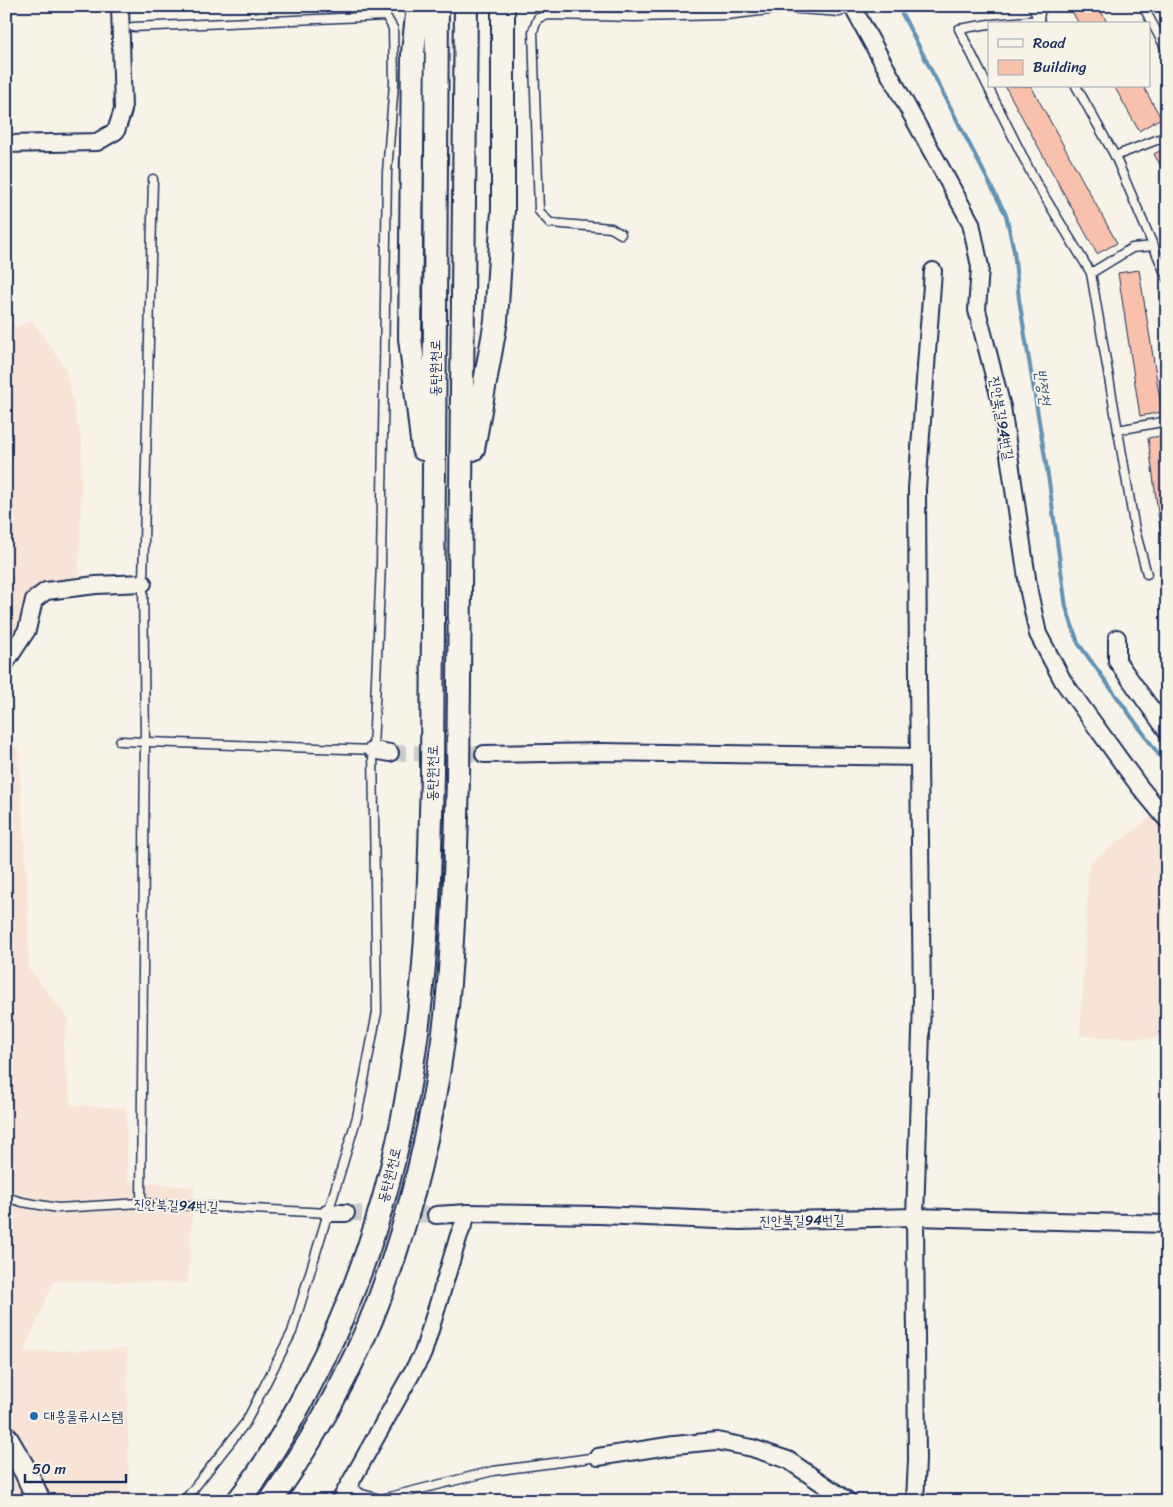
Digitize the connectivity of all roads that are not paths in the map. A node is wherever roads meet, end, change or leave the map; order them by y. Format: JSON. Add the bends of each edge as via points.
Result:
{"nodes":[{"id":1,"x":120,"y":6,"type":"edge"},
{"id":2,"x":399,"y":6,"type":"edge"},
{"id":3,"x":418,"y":6,"type":"edge"},
{"id":4,"x":437,"y":6,"type":"edge"},
{"id":5,"x":466,"y":6,"type":"edge"},
{"id":6,"x":503,"y":6,"type":"edge"},
{"id":7,"x":1032,"y":6,"type":"edge"},
{"id":8,"x":1041,"y":6,"type":"edge"},
{"id":9,"x":1143,"y":6,"type":"edge"},
{"id":10,"x":848,"y":9,"type":"edge"},
{"id":11,"x":1040,"y":22,"type":"edge"},
{"id":12,"x":988,"y":24,"type":"edge"},
{"id":13,"x":127,"y":27,"type":"junction"},
{"id":14,"x":1167,"y":51,"type":"edge"},
{"id":15,"x":413,"y":53,"type":"junction"},
{"id":16,"x":988,"y":86,"type":"edge"},
{"id":17,"x":989,"y":88,"type":"edge"},
{"id":18,"x":1077,"y":88,"type":"edge"},
{"id":19,"x":1167,"y":136,"type":"edge"},
{"id":20,"x":6,"y":144,"type":"edge"},
{"id":21,"x":1116,"y":156,"type":"junction"},
{"id":22,"x":153,"y":179,"type":"dead end"},
{"id":23,"x":621,"y":234,"type":"dead end"},
{"id":24,"x":1154,"y":246,"type":"junction"},
{"id":25,"x":933,"y":271,"type":"dead end"},
{"id":26,"x":1091,"y":273,"type":"junction"},
{"id":27,"x":1167,"y":278,"type":"edge"},
{"id":28,"x":1167,"y":421,"type":"edge"},
{"id":29,"x":1118,"y":430,"type":"junction"},
{"id":30,"x":434,"y":532,"type":"junction"},
{"id":31,"x":462,"y":532,"type":"junction"},
{"id":32,"x":1147,"y":574,"type":"dead end"},
{"id":33,"x":143,"y":583,"type":"junction"},
{"id":34,"x":1117,"y":638,"type":"dead end"},
{"id":35,"x":6,"y":662,"type":"edge"},
{"id":36,"x":1167,"y":731,"type":"edge"},
{"id":37,"x":120,"y":741,"type":"dead end"},
{"id":38,"x":144,"y":741,"type":"junction"},
{"id":39,"x":373,"y":750,"type":"junction"},
{"id":40,"x":390,"y":753,"type":"tunnel mouth"},
{"id":41,"x":484,"y":754,"type":"tunnel mouth"},
{"id":42,"x":920,"y":757,"type":"junction"},
{"id":43,"x":1167,"y":820,"type":"edge"},
{"id":44,"x":6,"y":1197,"type":"edge"},
{"id":45,"x":141,"y":1203,"type":"junction"},
{"id":46,"x":328,"y":1213,"type":"junction"},
{"id":47,"x":346,"y":1213,"type":"tunnel mouth"},
{"id":48,"x":468,"y":1213,"type":"junction"},
{"id":49,"x":436,"y":1215,"type":"tunnel mouth"},
{"id":50,"x":915,"y":1218,"type":"junction"},
{"id":51,"x":1167,"y":1224,"type":"edge"},
{"id":52,"x":6,"y":1438,"type":"edge"},
{"id":53,"x":598,"y":1457,"type":"joint"},
{"id":54,"x":348,"y":1485,"type":"junction"},
{"id":55,"x":38,"y":1501,"type":"edge"},
{"id":56,"x":184,"y":1501,"type":"edge"},
{"id":57,"x":238,"y":1501,"type":"edge"},
{"id":58,"x":272,"y":1501,"type":"edge"},
{"id":59,"x":340,"y":1501,"type":"edge"},
{"id":60,"x":848,"y":1501,"type":"edge"},
{"id":61,"x":915,"y":1501,"type":"edge"}],
"edges":[{"from":1,"to":13,"type":"street"},
{"from":2,"to":15,"type":"main road","via":[[412,29]]},
{"from":3,"to":15,"type":"main road"},
{"from":4,"to":30,"type":"main road","name":"동탄원천로"},
{"from":5,"to":31,"type":"main road","name":"동탄원천로"},
{"from":6,"to":31,"type":"main road","via":[[504,210],[496,322]]},
{"from":7,"to":11,"type":"lane"},
{"from":8,"to":11,"type":"lane"},
{"from":9,"to":14,"type":"lane"},
{"from":10,"to":23,"type":"lane","via":[[786,8],[726,16],[549,15],[538,18],[533,32],[539,211],[550,223],[611,228]]},
{"from":10,"to":43,"type":"street","name":"진안북길94번길","via":[[970,223],[980,267],[978,310],[1002,407],[1038,634],[1063,682]]},
{"from":12,"to":16,"type":"lane","via":[[960,29]]},
{"from":13,"to":20,"type":"street","via":[[123,110],[116,131],[97,142]]},
{"from":13,"to":39,"type":"lane","via":[[386,16],[393,28],[394,83],[387,172],[381,564]]},
{"from":15,"to":30,"type":"main road","via":[[410,338]]},
{"from":17,"to":26,"type":"lane","via":[[1035,181]]},
{"from":18,"to":21,"type":"lane"},
{"from":19,"to":21,"type":"lane"},
{"from":21,"to":24,"type":"lane"},
{"from":22,"to":33,"type":"lane"},
{"from":24,"to":26,"type":"lane","via":[[1132,248]]},
{"from":24,"to":27,"type":"lane"},
{"from":25,"to":42,"type":"street","via":[[917,488]]},
{"from":26,"to":29,"type":"lane"},
{"from":28,"to":29,"type":"lane"},
{"from":29,"to":32,"type":"lane","via":[[1135,530]]},
{"from":30,"to":57,"type":"main road","name":"동탄원천로","via":[[429,878],[422,986],[405,1106],[373,1236],[342,1320],[294,1415]]},
{"from":31,"to":58,"type":"main road","name":"동탄원천로","via":[[455,905],[446,1008],[427,1133],[413,1196],[393,1262],[370,1321],[316,1431]]},
{"from":33,"to":35,"type":"street","via":[[46,591],[34,600],[27,630]]},
{"from":33,"to":38,"type":"lane"},
{"from":34,"to":36,"type":"street","via":[[1117,661]]},
{"from":37,"to":38,"type":"lane"},
{"from":38,"to":39,"type":"lane"},
{"from":38,"to":45,"type":"lane"},
{"from":39,"to":40,"type":"street"},
{"from":39,"to":46,"type":"lane","via":[[377,1012],[357,1116]]},
{"from":41,"to":42,"type":"street","via":[[603,752]]},
{"from":42,"to":50,"type":"street","via":[[922,1002]]},
{"from":44,"to":45,"type":"lane","name":"진안북길94번길","via":[[58,1208]]},
{"from":45,"to":46,"type":"lane","name":"진안북길94번길"},
{"from":46,"to":47,"type":"street","name":"진안북길94번길"},
{"from":46,"to":56,"type":"lane","via":[[292,1332],[246,1422]]},
{"from":48,"to":49,"type":"street","name":"진안북길94번길"},
{"from":48,"to":50,"type":"street","name":"진안북길94번길","via":[[740,1221]]},
{"from":48,"to":54,"type":"street","via":[[423,1353]]},
{"from":50,"to":51,"type":"street","name":"진안북길94번길"},
{"from":50,"to":61,"type":"street"},
{"from":52,"to":55,"type":"main road"},
{"from":53,"to":54,"type":"lane","via":[[493,1471],[382,1499],[362,1494]]},
{"from":53,"to":60,"type":"street","via":[[717,1441],[788,1460]]},
{"from":54,"to":59,"type":"street"}]}
